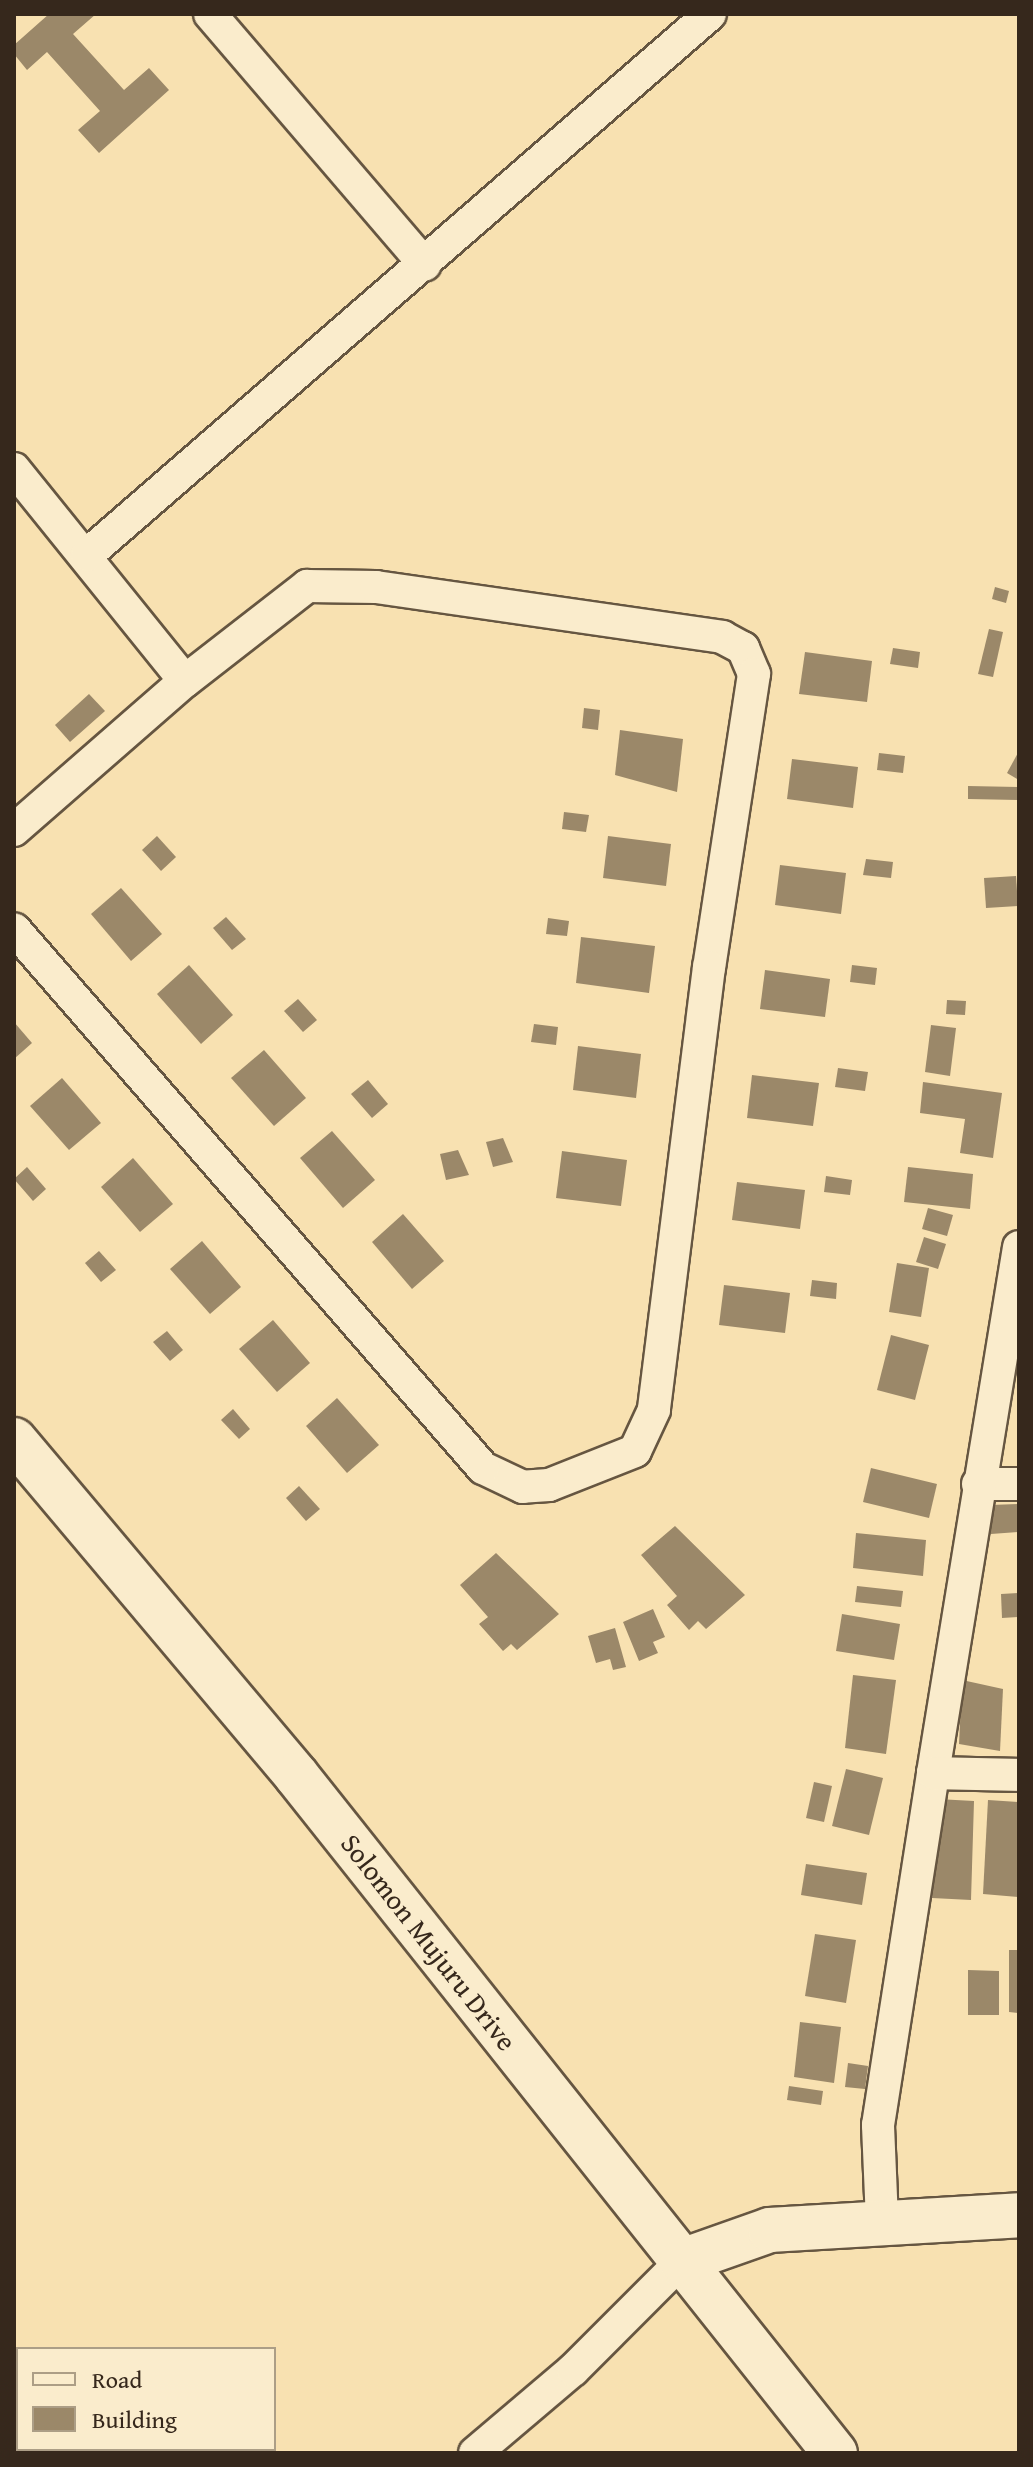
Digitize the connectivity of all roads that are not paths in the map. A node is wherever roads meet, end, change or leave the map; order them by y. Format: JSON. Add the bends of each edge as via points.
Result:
{"nodes":[{"id":1,"x":210,"y":14,"type":"edge"},
{"id":2,"x":710,"y":14,"type":"edge"},
{"id":3,"x":425,"y":265,"type":"junction"},
{"id":4,"x":14,"y":469,"type":"edge"},
{"id":5,"x":87,"y":555,"type":"junction"},
{"id":6,"x":185,"y":681,"type":"junction"},
{"id":7,"x":14,"y":830,"type":"edge"},
{"id":8,"x":14,"y":929,"type":"edge"},
{"id":9,"x":1019,"y":1247,"type":"edge"},
{"id":10,"x":14,"y":1440,"type":"edge"},
{"id":11,"x":978,"y":1484,"type":"junction"},
{"id":12,"x":1019,"y":1484,"type":"edge"},
{"id":13,"x":933,"y":1773,"type":"junction"},
{"id":14,"x":1019,"y":1775,"type":"edge"},
{"id":15,"x":1019,"y":2215,"type":"edge"},
{"id":16,"x":882,"y":2221,"type":"junction"},
{"id":17,"x":682,"y":2261,"type":"junction"},
{"id":18,"x":475,"y":2453,"type":"edge"},
{"id":19,"x":835,"y":2453,"type":"edge"}],
"edges":[{"from":1,"to":3,"type":"street"},
{"from":2,"to":3,"type":"street"},
{"from":3,"to":5,"type":"street"},
{"from":4,"to":5,"type":"street"},
{"from":5,"to":6,"type":"street"},
{"from":6,"to":7,"type":"street"},
{"from":6,"to":8,"type":"street","via":[[280,604],[307,586],[330,584],[722,637],[736,641],[751,660],[654,1410],[635,1451],[549,1485],[523,1487],[483,1468]]},
{"from":9,"to":11,"type":"street"},
{"from":10,"to":17,"type":"street","name":"Solomon Mujuru Drive","via":[[296,1775]]},
{"from":11,"to":12,"type":"street"},
{"from":11,"to":13,"type":"street"},
{"from":13,"to":14,"type":"street"},
{"from":13,"to":16,"type":"street","via":[[878,2125]]},
{"from":15,"to":16,"type":"street"},
{"from":16,"to":17,"type":"street","via":[[770,2230]]},
{"from":17,"to":18,"type":"street","via":[[573,2370]]},
{"from":17,"to":19,"type":"street","name":"Solomon Mujuru Drive"}]}
